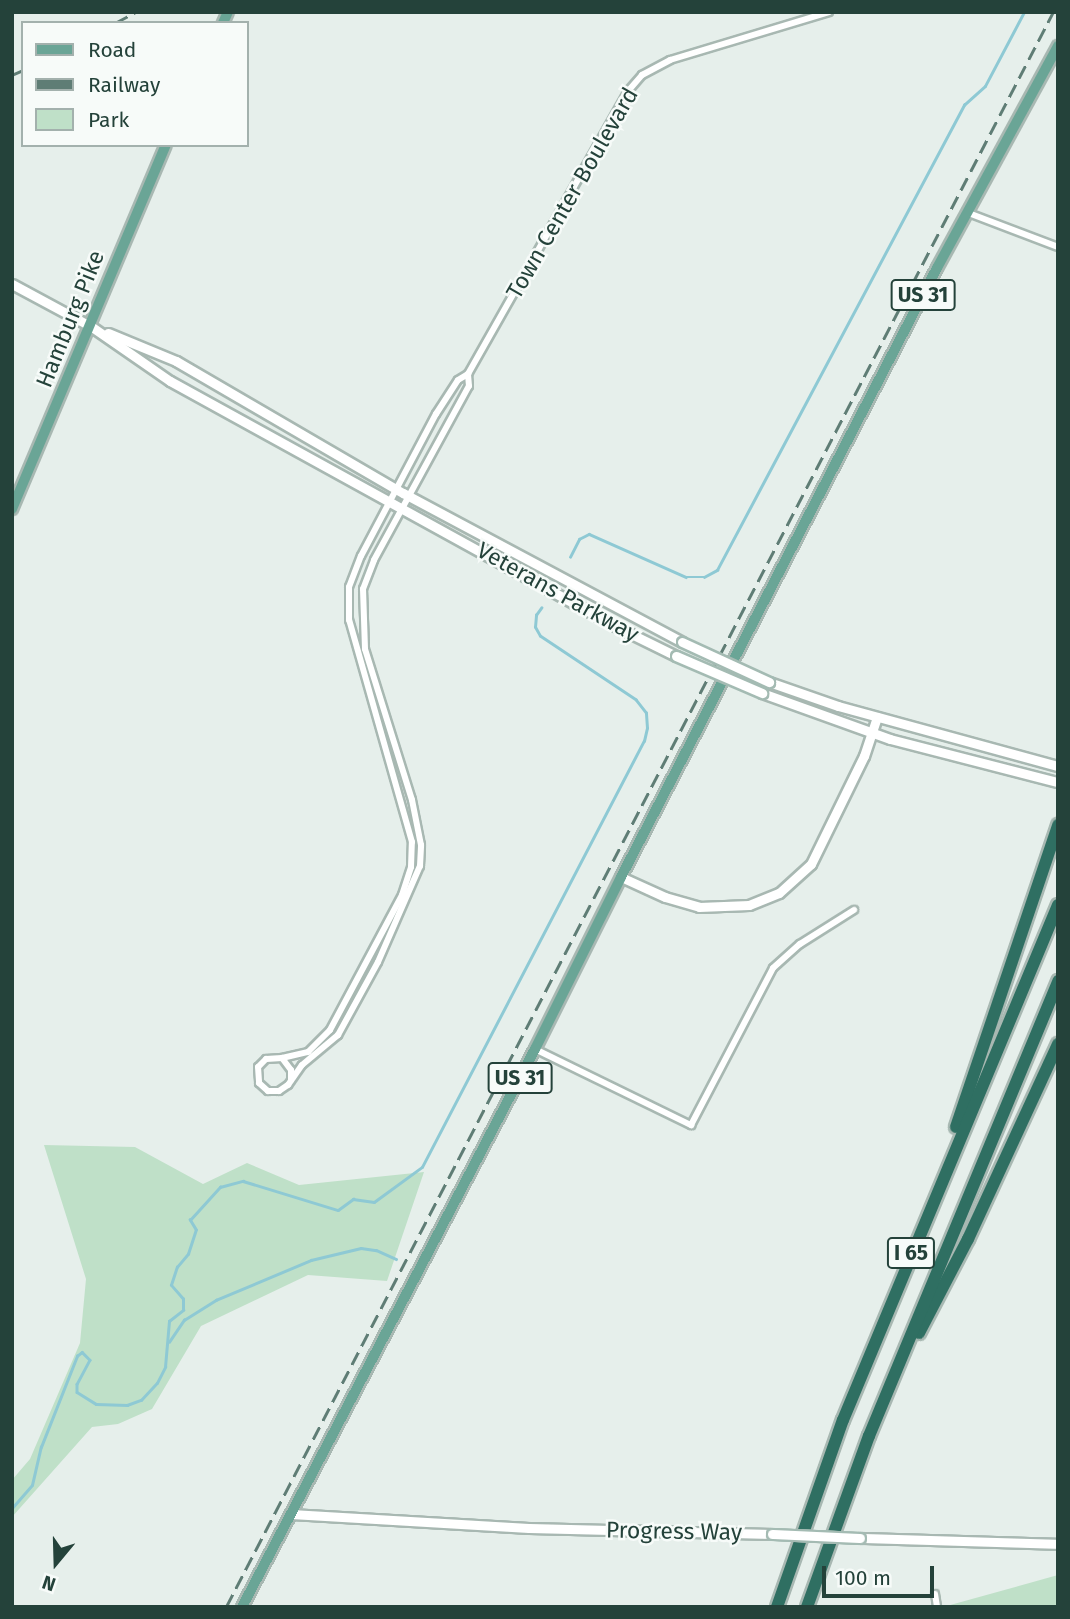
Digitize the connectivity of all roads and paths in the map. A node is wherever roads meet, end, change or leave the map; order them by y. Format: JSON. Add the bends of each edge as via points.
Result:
{"nodes":[{"id":1,"x":828,"y":12,"type":"edge"},
{"id":2,"x":1058,"y":46,"type":"edge"},
{"id":3,"x":165,"y":147,"type":"edge"},
{"id":4,"x":966,"y":212,"type":"junction"},
{"id":5,"x":1058,"y":247,"type":"edge"},
{"id":6,"x":12,"y":284,"type":"edge"},
{"id":7,"x":92,"y":327,"type":"junction"},
{"id":8,"x":468,"y":374,"type":"junction"},
{"id":9,"x":397,"y":490,"type":"junction"},
{"id":10,"x":410,"y":497,"type":"junction"},
{"id":11,"x":390,"y":500,"type":"junction"},
{"id":12,"x":405,"y":508,"type":"junction"},
{"id":13,"x":12,"y":509,"type":"edge"},
{"id":14,"x":877,"y":717,"type":"junction"},
{"id":15,"x":872,"y":733,"type":"junction"},
{"id":16,"x":1058,"y":766,"type":"edge"},
{"id":17,"x":1058,"y":782,"type":"edge"},
{"id":18,"x":1058,"y":825,"type":"edge"},
{"id":19,"x":621,"y":877,"type":"junction"},
{"id":20,"x":1058,"y":905,"type":"edge"},
{"id":21,"x":853,"y":910,"type":"dead end"},
{"id":22,"x":1058,"y":981,"type":"edge"},
{"id":23,"x":1058,"y":1044,"type":"edge"},
{"id":24,"x":535,"y":1049,"type":"junction"},
{"id":25,"x":282,"y":1058,"type":"junction"},
{"id":26,"x":291,"y":1080,"type":"junction"},
{"id":27,"x":917,"y":1238,"type":"junction"},
{"id":28,"x":880,"y":1408,"type":"junction"},
{"id":29,"x":291,"y":1514,"type":"junction"},
{"id":30,"x":1058,"y":1544,"type":"edge"},
{"id":31,"x":935,"y":1594,"type":"dead end"},
{"id":32,"x":242,"y":1607,"type":"edge"},
{"id":33,"x":777,"y":1607,"type":"edge"},
{"id":34,"x":807,"y":1607,"type":"edge"},
{"id":35,"x":937,"y":1607,"type":"edge"}],
"edges":[{"from":1,"to":8,"type":"street","name":"Town Center Boulevard","via":[[670,60],[642,75],[603,134]]},
{"from":2,"to":4,"type":"main road","number":"US 31"},
{"from":3,"to":7,"type":"main road","name":"Hamburg Pike"},
{"from":4,"to":5,"type":"street"},
{"from":4,"to":19,"type":"main road","number":"US 31"},
{"from":6,"to":7,"type":"main road","name":"Veterans Parkway"},
{"from":7,"to":9,"type":"main road","name":"Veterans Parkway","via":[[176,361]]},
{"from":7,"to":11,"type":"main road","name":"Veterans Parkway","via":[[170,381]]},
{"from":7,"to":13,"type":"main road","name":"Hamburg Pike"},
{"from":8,"to":9,"type":"street","name":"Town Center Boulevard","via":[[458,380],[436,414]]},
{"from":8,"to":10,"type":"street","name":"Town Center Boulevard","via":[[470,386]]},
{"from":9,"to":10,"type":"main road","name":"Veterans Parkway"},
{"from":9,"to":11,"type":"street","name":"Town Center Boulevard"},
{"from":10,"to":12,"type":"street","name":"Town Center Boulevard"},
{"from":10,"to":14,"type":"main road","name":"Veterans Parkway","bridge":true,"via":[[682,642],[769,682]]},
{"from":11,"to":12,"type":"main road","name":"Veterans Parkway"},
{"from":11,"to":25,"type":"street","via":[[349,587],[349,620],[412,842],[411,867],[402,895],[330,1030],[308,1052]]},
{"from":12,"to":15,"type":"main road","name":"Veterans Parkway","bridge":true,"via":[[676,656]]},
{"from":12,"to":26,"type":"street","via":[[374,560],[363,589],[363,613],[365,649],[412,800],[421,845],[420,866],[378,962],[338,1035]]},
{"from":14,"to":15,"type":"main road"},
{"from":14,"to":16,"type":"main road","name":"Veterans Parkway"},
{"from":15,"to":17,"type":"main road","name":"Veterans Parkway"},
{"from":15,"to":19,"type":"main road","via":[[811,864],[779,893],[749,905],[699,907]]},
{"from":18,"to":27,"type":"highway"},
{"from":19,"to":24,"type":"main road","number":"US 31"},
{"from":20,"to":27,"type":"highway","number":"I 65"},
{"from":21,"to":24,"type":"street","via":[[800,944],[773,968],[691,1125]]},
{"from":22,"to":28,"type":"highway","number":"I 65"},
{"from":23,"to":28,"type":"highway","via":[[968,1239]]},
{"from":24,"to":29,"type":"main road","number":"US 31"},
{"from":25,"to":26,"type":"street","via":[[291,1070]]},
{"from":25,"to":26,"type":"street","via":[[261,1062],[256,1072],[259,1083],[273,1092],[284,1089]]},
{"from":27,"to":33,"type":"highway","number":"I 65","via":[[843,1420]]},
{"from":28,"to":34,"type":"highway","number":"I 65"},
{"from":29,"to":30,"type":"main road","name":"Progress Way","bridge":true,"via":[[529,1528]]},
{"from":29,"to":32,"type":"main road","number":"US 31"},
{"from":31,"to":35,"type":"street"}]}
